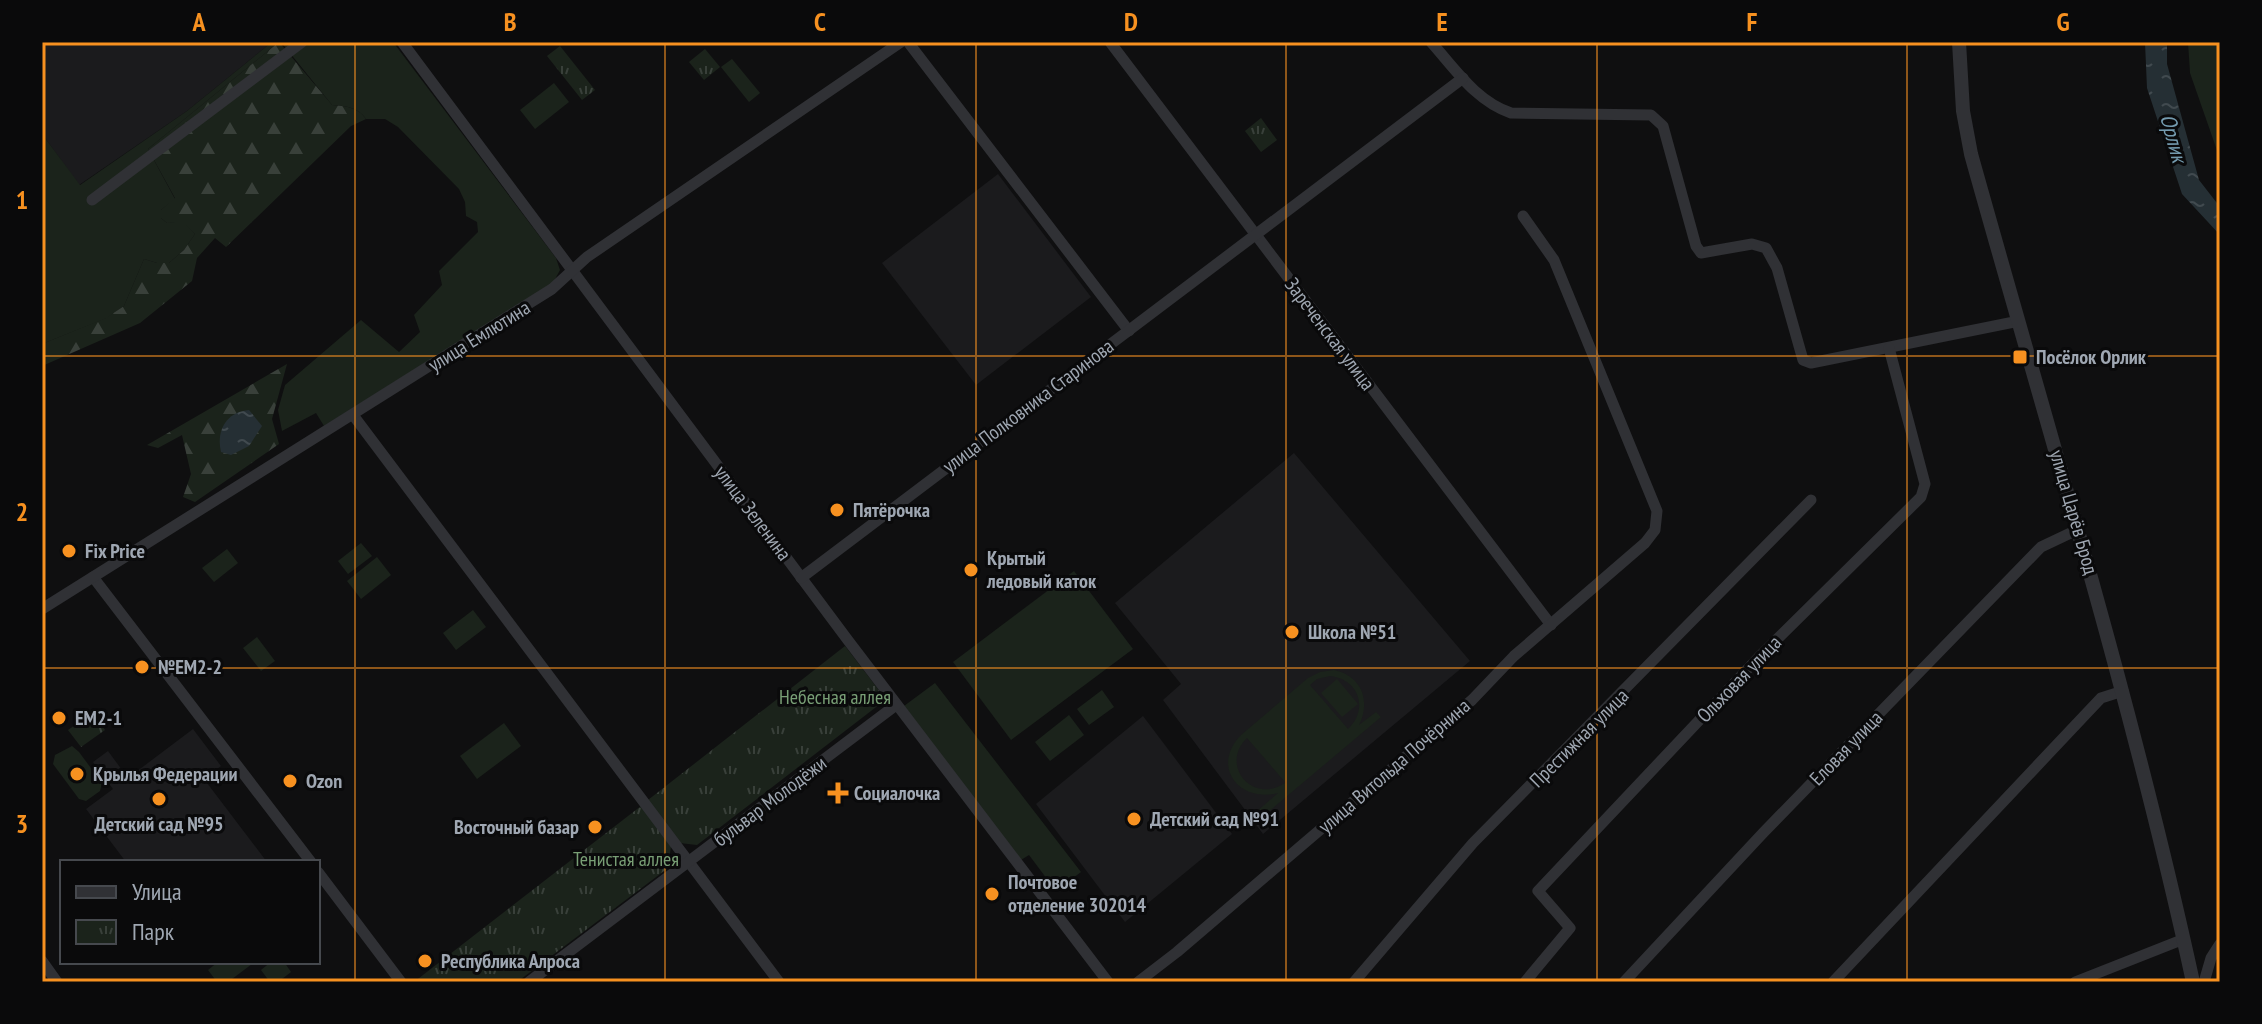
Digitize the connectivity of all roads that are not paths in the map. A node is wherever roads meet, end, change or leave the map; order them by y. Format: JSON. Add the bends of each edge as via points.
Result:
{"nodes":[{"id":1,"x":302,"y":42,"type":"edge"},
{"id":2,"x":402,"y":42,"type":"edge"},
{"id":3,"x":901,"y":42,"type":"edge"},
{"id":4,"x":908,"y":42,"type":"edge"},
{"id":5,"x":1110,"y":42,"type":"edge"},
{"id":6,"x":1431,"y":42,"type":"edge"},
{"id":7,"x":1959,"y":42,"type":"edge"},
{"id":8,"x":1463,"y":78,"type":"junction"},
{"id":9,"x":92,"y":200,"type":"dead end"},
{"id":10,"x":1523,"y":216,"type":"dead end"},
{"id":11,"x":1256,"y":236,"type":"junction"},
{"id":12,"x":573,"y":270,"type":"junction"},
{"id":13,"x":2019,"y":321,"type":"junction"},
{"id":14,"x":1129,"y":331,"type":"junction"},
{"id":15,"x":1889,"y":348,"type":"junction"},
{"id":16,"x":353,"y":415,"type":"junction"},
{"id":17,"x":1811,"y":500,"type":"dead end"},
{"id":18,"x":2079,"y":529,"type":"junction"},
{"id":19,"x":93,"y":577,"type":"junction"},
{"id":20,"x":801,"y":578,"type":"junction"},
{"id":21,"x":42,"y":609,"type":"edge"},
{"id":22,"x":1551,"y":625,"type":"junction"},
{"id":23,"x":2123,"y":691,"type":"junction"},
{"id":24,"x":896,"y":705,"type":"junction"},
{"id":25,"x":309,"y":860,"type":"edge"},
{"id":26,"x":689,"y":863,"type":"junction"},
{"id":27,"x":320,"y":875,"type":"edge"},
{"id":28,"x":2184,"y":939,"type":"junction"},
{"id":29,"x":2220,"y":944,"type":"edge"},
{"id":30,"x":42,"y":961,"type":"edge"},
{"id":31,"x":57,"y":982,"type":"edge"},
{"id":32,"x":401,"y":982,"type":"edge"},
{"id":33,"x":529,"y":982,"type":"edge"},
{"id":34,"x":779,"y":982,"type":"edge"},
{"id":35,"x":1108,"y":982,"type":"edge"},
{"id":36,"x":1138,"y":982,"type":"edge"},
{"id":37,"x":1354,"y":982,"type":"edge"},
{"id":38,"x":1525,"y":982,"type":"edge"},
{"id":39,"x":1624,"y":982,"type":"edge"},
{"id":40,"x":1833,"y":982,"type":"edge"},
{"id":41,"x":2075,"y":982,"type":"edge"},
{"id":42,"x":2193,"y":982,"type":"edge"},
{"id":43,"x":2204,"y":982,"type":"edge"}],
"edges":[{"from":1,"to":9,"type":"street"},
{"from":2,"to":12,"type":"street","name":"улица Зеленина"},
{"from":3,"to":12,"type":"street","name":"улица Емлютина"},
{"from":4,"to":14,"type":"street"},
{"from":5,"to":11,"type":"street","name":"Зареченская улица"},
{"from":6,"to":8,"type":"street"},
{"from":7,"to":13,"type":"street","name":"улица Царёв Брод","via":[[1966,129]]},
{"from":8,"to":11,"type":"street","name":"улица Полковника Старинова"},
{"from":8,"to":15,"type":"street","via":[[1493,107],[1511,113],[1651,115],[1663,126],[1696,246],[1701,253],[1752,244],[1766,248],[1777,268],[1803,360],[1811,363]]},
{"from":10,"to":22,"type":"street","name":"улица Витольда Почёрнина","via":[[1554,260],[1657,521],[1645,543]]},
{"from":11,"to":14,"type":"street","name":"улица Полковника Старинова"},
{"from":11,"to":22,"type":"street","name":"Зареченская улица"},
{"from":12,"to":16,"type":"street","name":"улица Емлютина","via":[[552,289]]},
{"from":12,"to":20,"type":"street","name":"улица Зеленина"},
{"from":13,"to":15,"type":"street"},
{"from":13,"to":18,"type":"street","name":"улица Царёв Брод"},
{"from":14,"to":20,"type":"street","name":"улица Полковника Старинова"},
{"from":15,"to":38,"type":"street","name":"Ольховая улица","via":[[1925,484],[1921,497],[1759,657],[1538,891],[1570,928]]},
{"from":16,"to":19,"type":"street","name":"улица Емлютина"},
{"from":16,"to":26,"type":"street"},
{"from":17,"to":37,"type":"street","name":"Престижная улица","via":[[1473,843]]},
{"from":18,"to":23,"type":"street","name":"улица Царёв Брод"},
{"from":18,"to":39,"type":"street","name":"Еловая улица","via":[[2041,547]]},
{"from":19,"to":21,"type":"street","name":"улица Емлютина"},
{"from":19,"to":25,"type":"street"},
{"from":20,"to":24,"type":"street","name":"улица Зеленина"},
{"from":22,"to":36,"type":"street","name":"улица Витольда Почёрнина","via":[[1472,700]]},
{"from":23,"to":28,"type":"street","name":"улица Царёв Брод"},
{"from":23,"to":40,"type":"street","via":[[2101,698]]},
{"from":24,"to":26,"type":"street","name":"бульвар Молодёжи"},
{"from":24,"to":35,"type":"street","name":"улица Зеленина"},
{"from":26,"to":33,"type":"street","name":"бульвар Молодёжи"},
{"from":26,"to":34,"type":"street"},
{"from":27,"to":32,"type":"street"},
{"from":28,"to":41,"type":"street"},
{"from":28,"to":42,"type":"street","name":"улица Царёв Брод"},
{"from":29,"to":43,"type":"street"},
{"from":30,"to":31,"type":"street"}]}
